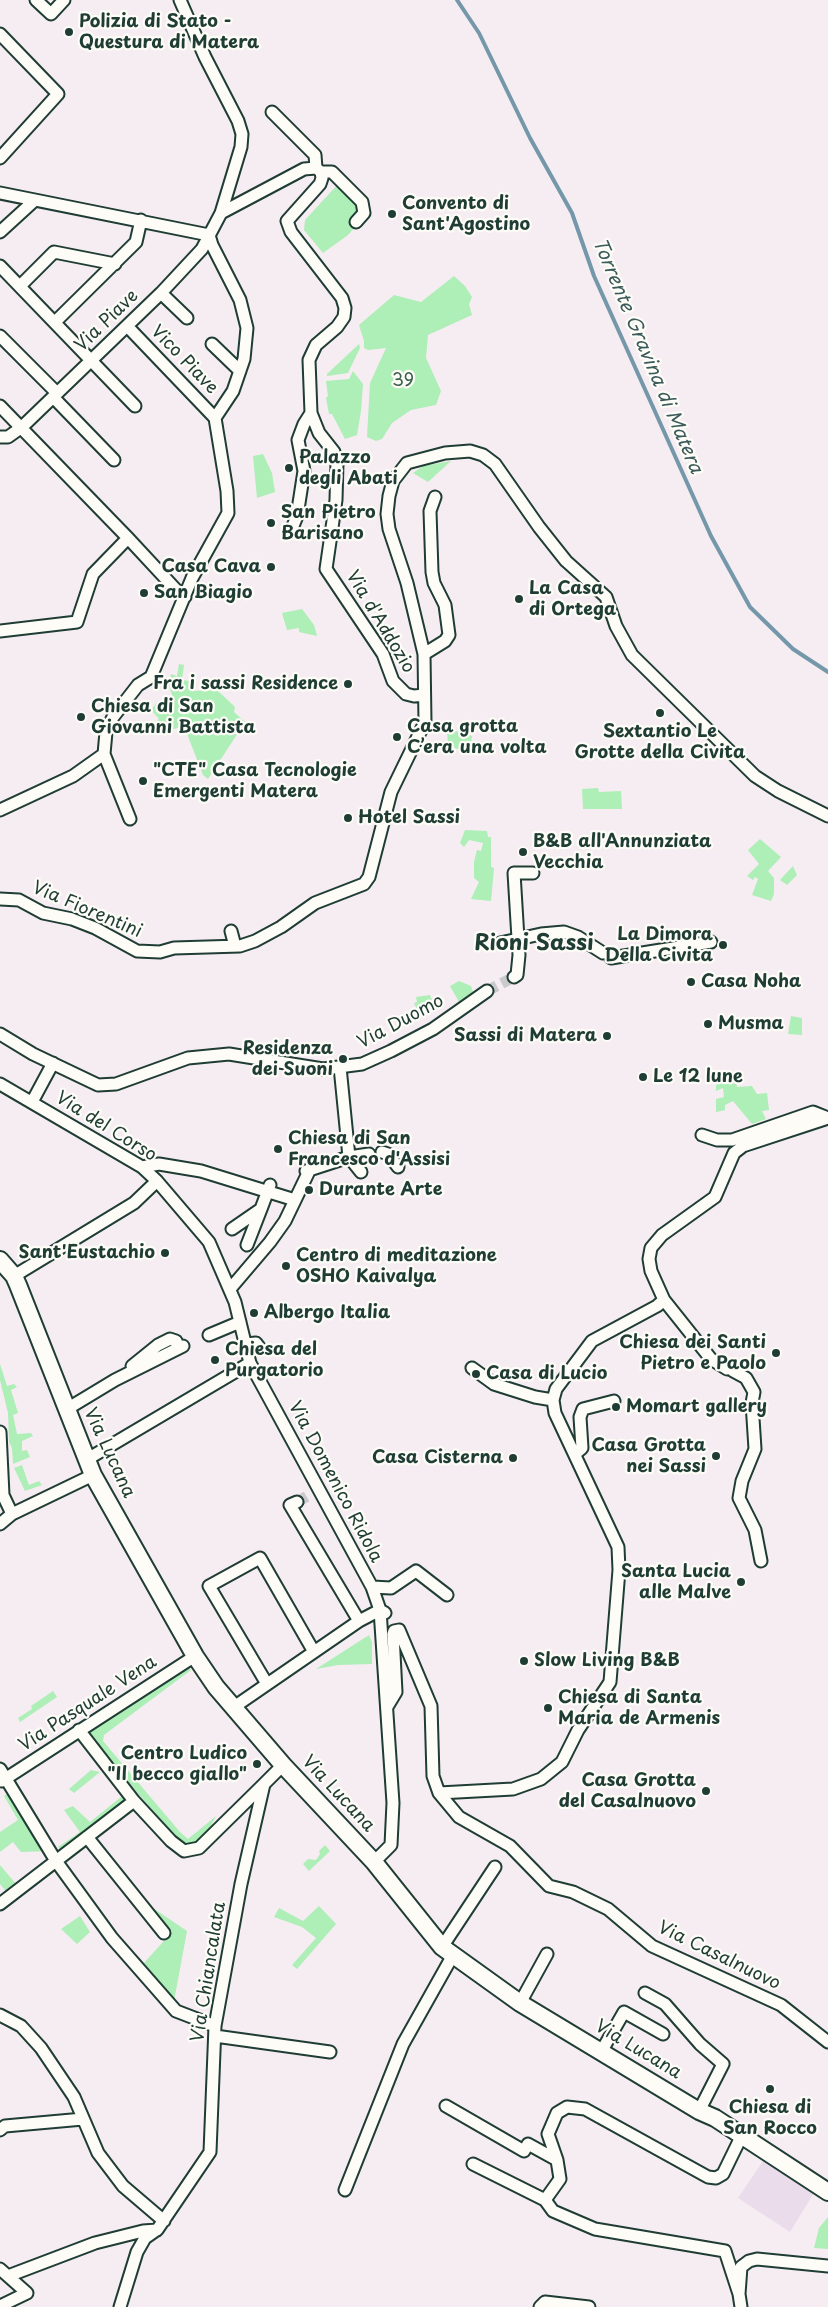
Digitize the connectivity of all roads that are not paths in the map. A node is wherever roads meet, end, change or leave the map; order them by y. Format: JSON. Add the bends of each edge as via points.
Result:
{"nodes":[{"id":1,"x":36,"y":0,"type":"edge"},
{"id":2,"x":64,"y":0,"type":"edge"},
{"id":3,"x":180,"y":0,"type":"edge"},
{"id":4,"x":0,"y":34,"type":"edge"},
{"id":5,"x":272,"y":112,"type":"dead end"},
{"id":6,"x":2,"y":150,"type":"edge"},
{"id":7,"x":319,"y":170,"type":"junction"},
{"id":8,"x":0,"y":192,"type":"edge"},
{"id":9,"x":35,"y":200,"type":"junction"},
{"id":10,"x":221,"y":213,"type":"junction"},
{"id":11,"x":141,"y":220,"type":"junction"},
{"id":12,"x":356,"y":222,"type":"dead end"},
{"id":13,"x":0,"y":232,"type":"edge"},
{"id":14,"x":209,"y":234,"type":"junction"},
{"id":15,"x":115,"y":264,"type":"junction"},
{"id":16,"x":0,"y":266,"type":"edge"},
{"id":17,"x":20,"y":286,"type":"junction"},
{"id":18,"x":161,"y":293,"type":"junction"},
{"id":19,"x":187,"y":318,"type":"dead end"},
{"id":20,"x":55,"y":322,"type":"junction"},
{"id":21,"x":128,"y":326,"type":"junction"},
{"id":22,"x":0,"y":336,"type":"edge"},
{"id":23,"x":212,"y":344,"type":"dead end"},
{"id":24,"x":92,"y":360,"type":"junction"},
{"id":25,"x":240,"y":371,"type":"junction"},
{"id":26,"x":55,"y":395,"type":"junction"},
{"id":27,"x":0,"y":406,"type":"edge"},
{"id":28,"x":136,"y":406,"type":"dead end"},
{"id":29,"x":311,"y":413,"type":"junction"},
{"id":30,"x":216,"y":418,"type":"junction"},
{"id":31,"x":22,"y":428,"type":"junction"},
{"id":32,"x":0,"y":437,"type":"edge"},
{"id":33,"x":464,"y":451,"type":"junction"},
{"id":34,"x":114,"y":460,"type":"dead end"},
{"id":35,"x":456,"y":463,"type":"dead end"},
{"id":36,"x":435,"y":497,"type":"dead end"},
{"id":37,"x":291,"y":531,"type":"dead end"},
{"id":38,"x":128,"y":538,"type":"junction"},
{"id":39,"x":185,"y":597,"type":"junction"},
{"id":40,"x":0,"y":631,"type":"edge"},
{"id":41,"x":424,"y":654,"type":"junction"},
{"id":42,"x":424,"y":695,"type":"junction"},
{"id":43,"x":104,"y":754,"type":"junction"},
{"id":44,"x":0,"y":810,"type":"edge"},
{"id":45,"x":828,"y":816,"type":"edge"},
{"id":46,"x":130,"y":819,"type":"dead end"},
{"id":47,"x":533,"y":873,"type":"dead end"},
{"id":48,"x":0,"y":899,"type":"edge"},
{"id":49,"x":232,"y":931,"type":"dead end"},
{"id":50,"x":517,"y":938,"type":"junction"},
{"id":51,"x":500,"y":942,"type":"dead end"},
{"id":52,"x":710,"y":942,"type":"dead end"},
{"id":53,"x":234,"y":946,"type":"junction"},
{"id":54,"x":514,"y":977,"type":"dead end"},
{"id":55,"x":487,"y":991,"type":"tunnel mouth"},
{"id":56,"x":0,"y":1034,"type":"edge"},
{"id":57,"x":53,"y":1063,"type":"junction"},
{"id":58,"x":340,"y":1068,"type":"junction"},
{"id":59,"x":0,"y":1084,"type":"edge"},
{"id":60,"x":32,"y":1102,"type":"junction"},
{"id":61,"x":828,"y":1118,"type":"edge"},
{"id":62,"x":702,"y":1135,"type":"dead end"},
{"id":63,"x":385,"y":1153,"type":"dead end"},
{"id":64,"x":369,"y":1154,"type":"dead end"},
{"id":65,"x":348,"y":1157,"type":"junction"},
{"id":66,"x":142,"y":1167,"type":"junction"},
{"id":67,"x":398,"y":1167,"type":"dead end"},
{"id":68,"x":362,"y":1172,"type":"dead end"},
{"id":69,"x":157,"y":1181,"type":"junction"},
{"id":70,"x":269,"y":1187,"type":"junction"},
{"id":71,"x":295,"y":1200,"type":"junction"},
{"id":72,"x":261,"y":1209,"type":"junction"},
{"id":73,"x":232,"y":1229,"type":"dead end"},
{"id":74,"x":248,"y":1244,"type":"dead end"},
{"id":75,"x":0,"y":1260,"type":"edge"},
{"id":76,"x":14,"y":1276,"type":"junction"},
{"id":77,"x":230,"y":1289,"type":"junction"},
{"id":78,"x":664,"y":1300,"type":"junction"},
{"id":79,"x":240,"y":1322,"type":"junction"},
{"id":80,"x":209,"y":1335,"type":"dead end"},
{"id":81,"x":246,"y":1344,"type":"junction"},
{"id":82,"x":181,"y":1347,"type":"dead end"},
{"id":83,"x":259,"y":1347,"type":"dead end"},
{"id":84,"x":250,"y":1363,"type":"junction"},
{"id":85,"x":472,"y":1368,"type":"dead end"},
{"id":86,"x":553,"y":1400,"type":"junction"},
{"id":87,"x":614,"y":1400,"type":"dead end"},
{"id":88,"x":66,"y":1409,"type":"junction"},
{"id":89,"x":0,"y":1432,"type":"edge"},
{"id":90,"x":299,"y":1434,"type":"dead end"},
{"id":91,"x":295,"y":1445,"type":"junction"},
{"id":92,"x":575,"y":1454,"type":"junction"},
{"id":93,"x":86,"y":1460,"type":"junction"},
{"id":94,"x":93,"y":1475,"type":"junction"},
{"id":95,"x":297,"y":1502,"type":"dead end"},
{"id":96,"x":12,"y":1514,"type":"junction"},
{"id":97,"x":0,"y":1524,"type":"edge"},
{"id":98,"x":761,"y":1561,"type":"dead end"},
{"id":99,"x":372,"y":1587,"type":"junction"},
{"id":100,"x":447,"y":1595,"type":"dead end"},
{"id":101,"x":382,"y":1612,"type":"junction"},
{"id":102,"x":359,"y":1621,"type":"junction"},
{"id":103,"x":314,"y":1652,"type":"junction"},
{"id":104,"x":195,"y":1656,"type":"junction"},
{"id":105,"x":267,"y":1684,"type":"junction"},
{"id":106,"x":234,"y":1707,"type":"junction"},
{"id":107,"x":387,"y":1707,"type":"junction"},
{"id":108,"x":79,"y":1730,"type":"junction"},
{"id":109,"x":283,"y":1765,"type":"junction"},
{"id":110,"x":2,"y":1776,"type":"edge"},
{"id":111,"x":264,"y":1784,"type":"junction"},
{"id":112,"x":438,"y":1793,"type":"junction"},
{"id":113,"x":134,"y":1801,"type":"junction"},
{"id":114,"x":87,"y":1837,"type":"junction"},
{"id":115,"x":56,"y":1861,"type":"junction"},
{"id":116,"x":374,"y":1862,"type":"junction"},
{"id":117,"x":495,"y":1867,"type":"dead end"},
{"id":118,"x":0,"y":1904,"type":"edge"},
{"id":119,"x":164,"y":1933,"type":"dead end"},
{"id":120,"x":448,"y":1951,"type":"junction"},
{"id":121,"x":547,"y":1954,"type":"dead end"},
{"id":122,"x":645,"y":1993,"type":"dead end"},
{"id":123,"x":520,"y":2003,"type":"junction"},
{"id":124,"x":0,"y":2015,"type":"edge"},
{"id":125,"x":215,"y":2031,"type":"junction"},
{"id":126,"x":663,"y":2034,"type":"dead end"},
{"id":127,"x":828,"y":2042,"type":"edge"},
{"id":128,"x":330,"y":2052,"type":"dead end"},
{"id":129,"x":601,"y":2052,"type":"junction"},
{"id":130,"x":446,"y":2106,"type":"dead end"},
{"id":131,"x":699,"y":2111,"type":"junction"},
{"id":132,"x":83,"y":2119,"type":"junction"},
{"id":133,"x":0,"y":2130,"type":"edge"},
{"id":134,"x":742,"y":2135,"type":"junction"},
{"id":135,"x":557,"y":2160,"type":"junction"},
{"id":136,"x":473,"y":2164,"type":"dead end"},
{"id":137,"x":345,"y":2190,"type":"dead end"},
{"id":138,"x":828,"y":2192,"type":"edge"},
{"id":139,"x":546,"y":2200,"type":"junction"},
{"id":140,"x":163,"y":2222,"type":"junction"},
{"id":141,"x":828,"y":2266,"type":"edge"},
{"id":142,"x":4,"y":2273,"type":"edge"},
{"id":143,"x":739,"y":2294,"type":"junction"},
{"id":144,"x":0,"y":2306,"type":"edge"},
{"id":145,"x":120,"y":2307,"type":"edge"},
{"id":146,"x":540,"y":2307,"type":"edge"},
{"id":147,"x":589,"y":2307,"type":"edge"},
{"id":148,"x":741,"y":2307,"type":"edge"}],
"edges":[{"from":1,"to":2,"type":"street","via":[[50,14]]},
{"from":3,"to":10,"type":"street","via":[[242,134]]},
{"from":4,"to":6,"type":"street","via":[[58,94]]},
{"from":5,"to":7,"type":"street","via":[[315,155]]},
{"from":7,"to":10,"type":"street","via":[[304,169]]},
{"from":7,"to":12,"type":"street","via":[[332,172],[362,202],[364,213]]},
{"from":7,"to":29,"type":"street","name":"Via d'Addozio","via":[[322,178],[314,192],[287,221],[290,232],[342,298],[345,308],[344,317],[337,327],[310,353]]},
{"from":8,"to":9,"type":"street"},
{"from":9,"to":11,"type":"street"},
{"from":9,"to":13,"type":"street"},
{"from":10,"to":14,"type":"street"},
{"from":11,"to":14,"type":"street"},
{"from":11,"to":15,"type":"street","via":[[136,242]]},
{"from":14,"to":18,"type":"street","name":"Via Piave","via":[[202,249]]},
{"from":14,"to":25,"type":"street","via":[[240,300],[247,328]]},
{"from":15,"to":17,"type":"street","via":[[54,252]]},
{"from":15,"to":20,"type":"street"},
{"from":16,"to":17,"type":"street"},
{"from":17,"to":20,"type":"street"},
{"from":18,"to":19,"type":"street"},
{"from":18,"to":21,"type":"street","name":"Via Piave"},
{"from":20,"to":24,"type":"street"},
{"from":21,"to":24,"type":"street","name":"Via Piave"},
{"from":21,"to":30,"type":"street","name":"Vico Piave"},
{"from":22,"to":26,"type":"street"},
{"from":23,"to":25,"type":"street"},
{"from":24,"to":26,"type":"street","name":"Via Piave"},
{"from":24,"to":28,"type":"street"},
{"from":25,"to":30,"type":"street","via":[[233,391]]},
{"from":26,"to":31,"type":"street","name":"Via Piave"},
{"from":26,"to":34,"type":"street"},
{"from":27,"to":31,"type":"street"},
{"from":29,"to":37,"type":"street","via":[[298,440],[304,471],[297,516]]},
{"from":29,"to":42,"type":"street","name":"Via d'Addozio","via":[[338,463],[326,569],[383,654],[393,681],[406,694]]},
{"from":30,"to":39,"type":"street","via":[[228,513]]},
{"from":31,"to":32,"type":"street","via":[[8,437]]},
{"from":31,"to":38,"type":"street"},
{"from":33,"to":35,"type":"street"},
{"from":33,"to":41,"type":"street","via":[[407,463],[393,480],[387,514]]},
{"from":33,"to":45,"type":"street","via":[[483,455],[495,464],[566,561],[606,597],[616,626],[632,655],[755,776]]},
{"from":36,"to":41,"type":"street","via":[[430,511],[432,572],[445,606],[449,635]]},
{"from":38,"to":39,"type":"street"},
{"from":38,"to":40,"type":"street","via":[[93,574],[77,622]]},
{"from":39,"to":43,"type":"street","via":[[178,625],[151,677],[138,685],[106,732]]},
{"from":41,"to":42,"type":"street"},
{"from":42,"to":53,"type":"street","name":"Via Fiorentini","via":[[425,722],[391,792],[364,884],[315,903],[281,928],[256,941]]},
{"from":43,"to":44,"type":"street","via":[[73,776]]},
{"from":43,"to":46,"type":"street"},
{"from":47,"to":50,"type":"street","via":[[514,873]]},
{"from":48,"to":53,"type":"street","name":"Via Fiorentini","via":[[18,900],[43,913],[72,919],[142,952]]},
{"from":49,"to":53,"type":"street"},
{"from":50,"to":51,"type":"street"},
{"from":50,"to":52,"type":"street","via":[[564,932],[603,953]]},
{"from":50,"to":54,"type":"street","via":[[517,975]]},
{"from":55,"to":58,"type":"street","name":"Via Duomo","via":[[433,1029],[391,1051]]},
{"from":56,"to":57,"type":"street","name":"Via Duomo"},
{"from":57,"to":58,"type":"street","name":"Via Duomo","via":[[98,1085],[116,1084],[188,1058],[229,1054],[314,1068]]},
{"from":57,"to":60,"type":"street"},
{"from":58,"to":65,"type":"street"},
{"from":59,"to":60,"type":"street","name":"Via del Corso"},
{"from":60,"to":66,"type":"street","name":"Via del Corso"},
{"from":61,"to":62,"type":"street","via":[[813,1112],[732,1140]]},
{"from":61,"to":78,"type":"street","via":[[738,1149],[729,1161],[715,1197],[654,1243],[650,1252],[652,1271]]},
{"from":63,"to":67,"type":"street"},
{"from":64,"to":65,"type":"street"},
{"from":65,"to":68,"type":"street"},
{"from":65,"to":71,"type":"street","via":[[308,1170]]},
{"from":66,"to":69,"type":"street","name":"Via del Corso"},
{"from":66,"to":70,"type":"street","via":[[159,1164]]},
{"from":69,"to":76,"type":"street","via":[[134,1203]]},
{"from":69,"to":77,"type":"street","name":"Via del Corso","via":[[210,1244]]},
{"from":70,"to":71,"type":"street"},
{"from":70,"to":72,"type":"street"},
{"from":71,"to":77,"type":"street","via":[[270,1242]]},
{"from":72,"to":73,"type":"street"},
{"from":72,"to":74,"type":"street"},
{"from":75,"to":76,"type":"street","name":"Via Lucana"},
{"from":76,"to":88,"type":"street","name":"Via Lucana"},
{"from":77,"to":79,"type":"street","name":"Via Domenico Ridola"},
{"from":78,"to":86,"type":"street","via":[[592,1341],[556,1389]]},
{"from":78,"to":98,"type":"street","via":[[711,1360],[752,1384],[755,1449],[739,1498],[756,1530]]},
{"from":79,"to":80,"type":"street"},
{"from":79,"to":81,"type":"street","name":"Via Domenico Ridola"},
{"from":81,"to":83,"type":"street","via":[[256,1343]]},
{"from":81,"to":84,"type":"street","name":"Via Domenico Ridola"},
{"from":82,"to":88,"type":"street"},
{"from":84,"to":91,"type":"street","name":"Via Domenico Ridola"},
{"from":84,"to":93,"type":"street"},
{"from":85,"to":86,"type":"street","via":[[494,1384],[535,1398]]},
{"from":86,"to":92,"type":"street","via":[[555,1413]]},
{"from":87,"to":92,"type":"street","via":[[583,1409],[580,1417],[582,1448]]},
{"from":88,"to":93,"type":"street","name":"Via Lucana"},
{"from":89,"to":96,"type":"street","via":[[3,1496]]},
{"from":90,"to":91,"type":"street"},
{"from":91,"to":99,"type":"street","name":"Via Domenico Ridola","via":[[315,1492]]},
{"from":92,"to":112,"type":"street","via":[[618,1547],[610,1682],[578,1730],[562,1762],[541,1779],[513,1789]]},
{"from":93,"to":94,"type":"street","name":"Via Lucana"},
{"from":94,"to":96,"type":"street"},
{"from":94,"to":104,"type":"street","name":"Via Lucana"},
{"from":95,"to":102,"type":"street","via":[[290,1505]]},
{"from":96,"to":97,"type":"street"},
{"from":99,"to":100,"type":"street","via":[[391,1588],[416,1571]]},
{"from":99,"to":101,"type":"street","name":"Via Domenico Ridola"},
{"from":101,"to":102,"type":"street"},
{"from":101,"to":107,"type":"street","name":"Via Domenico Ridola"},
{"from":102,"to":103,"type":"street"},
{"from":103,"to":105,"type":"street"},
{"from":103,"to":105,"type":"street","via":[[260,1558],[209,1586]]},
{"from":104,"to":106,"type":"street","name":"Via Lucana"},
{"from":104,"to":108,"type":"street","name":"Via Pasquale Vena"},
{"from":105,"to":106,"type":"street"},
{"from":106,"to":109,"type":"street","name":"Via Lucana"},
{"from":107,"to":112,"type":"street","name":"Via Casalnuovo","via":[[396,1692],[393,1634],[399,1630],[431,1706],[433,1776]]},
{"from":107,"to":116,"type":"street","name":"Via Domenico Ridola","via":[[393,1803],[391,1845]]},
{"from":108,"to":110,"type":"street","name":"Via Pasquale Vena"},
{"from":108,"to":113,"type":"street"},
{"from":109,"to":111,"type":"street"},
{"from":109,"to":116,"type":"street","name":"Via Lucana"},
{"from":110,"to":115,"type":"street"},
{"from":111,"to":113,"type":"street","via":[[194,1851],[184,1851],[171,1841]]},
{"from":111,"to":125,"type":"street","name":"Via Chiancalata","via":[[241,1884]]},
{"from":112,"to":127,"type":"street","name":"Via Casalnuovo","via":[[459,1817],[510,1846],[549,1886],[573,1892],[608,1909],[652,1946],[781,2005]]},
{"from":113,"to":114,"type":"street"},
{"from":114,"to":115,"type":"street"},
{"from":114,"to":119,"type":"street"},
{"from":115,"to":118,"type":"street"},
{"from":115,"to":125,"type":"street","via":[[112,1938],[176,2010]]},
{"from":116,"to":120,"type":"street","name":"Via Lucana"},
{"from":117,"to":120,"type":"street"},
{"from":120,"to":123,"type":"street","name":"Via Lucana"},
{"from":120,"to":137,"type":"street","via":[[403,2044]]},
{"from":121,"to":123,"type":"street"},
{"from":122,"to":131,"type":"street","via":[[664,2004],[723,2064]]},
{"from":123,"to":129,"type":"street","name":"Via Lucana"},
{"from":124,"to":132,"type":"street","via":[[21,2026],[41,2048],[74,2097]]},
{"from":125,"to":128,"type":"street"},
{"from":125,"to":140,"type":"street","name":"Via Chiancalata","via":[[210,2152]]},
{"from":126,"to":129,"type":"street","via":[[624,2012]]},
{"from":129,"to":131,"type":"street","name":"Via Lucana"},
{"from":130,"to":135,"type":"street","via":[[524,2150],[528,2144]]},
{"from":131,"to":134,"type":"street","name":"Via Lucana"},
{"from":132,"to":133,"type":"street","via":[[5,2126]]},
{"from":132,"to":140,"type":"street","via":[[98,2153],[123,2186]]},
{"from":134,"to":135,"type":"street","via":[[723,2174],[708,2178],[585,2110],[567,2107],[557,2113],[548,2134]]},
{"from":134,"to":138,"type":"street","name":"Via Lucana"},
{"from":135,"to":139,"type":"street","via":[[560,2179]]},
{"from":136,"to":139,"type":"street"},
{"from":139,"to":143,"type":"street","via":[[553,2211],[595,2229],[725,2251]]},
{"from":140,"to":142,"type":"street"},
{"from":140,"to":145,"type":"street","name":"Via Chiancalata","via":[[145,2238],[137,2252]]},
{"from":141,"to":143,"type":"street","via":[[757,2259],[749,2261],[742,2268]]},
{"from":142,"to":144,"type":"street","via":[[27,2293]]},
{"from":143,"to":148,"type":"street"},
{"from":146,"to":147,"type":"street","via":[[545,2302]]}]}
